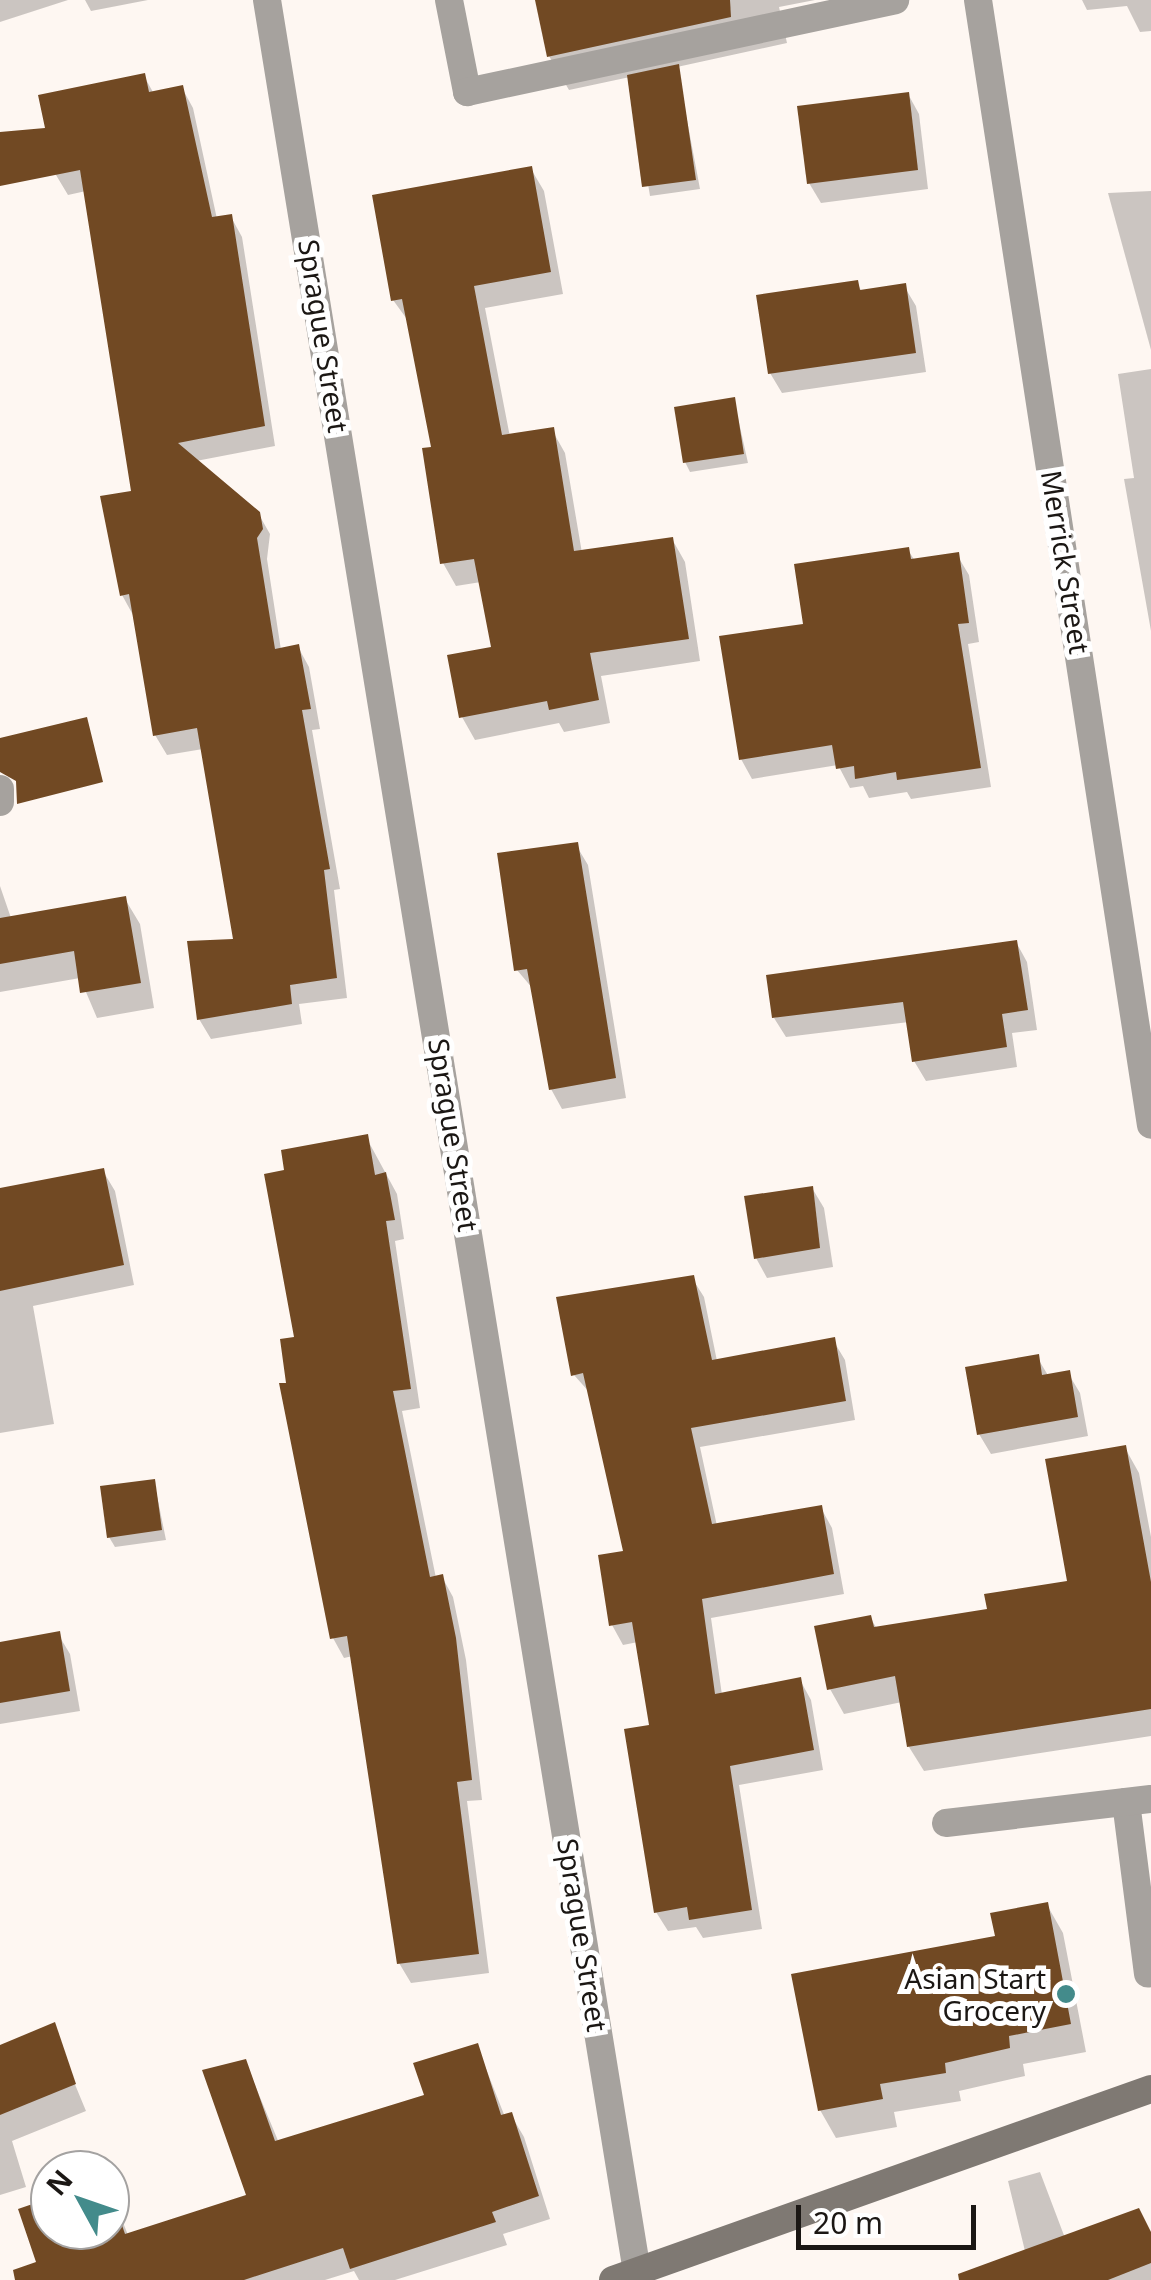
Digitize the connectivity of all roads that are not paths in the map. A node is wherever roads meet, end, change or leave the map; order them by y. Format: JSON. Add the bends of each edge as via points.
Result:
{"nodes":[{"id":1,"x":267,"y":0,"type":"edge"},
{"id":2,"x":449,"y":0,"type":"edge"},
{"id":3,"x":895,"y":0,"type":"edge"},
{"id":4,"x":978,"y":0,"type":"edge"},
{"id":5,"x":0,"y":788,"type":"edge"},
{"id":6,"x":0,"y":802,"type":"edge"},
{"id":7,"x":1151,"y":1125,"type":"edge"},
{"id":8,"x":1138,"y":1800,"type":"edge"},
{"id":9,"x":946,"y":1823,"type":"dead end"},
{"id":10,"x":1148,"y":1974,"type":"dead end"},
{"id":11,"x":1151,"y":2090,"type":"edge"},
{"id":12,"x":625,"y":2276,"type":"edge"}],
"edges":[{"from":1,"to":12,"type":"street","name":"Sprague Street"},
{"from":2,"to":3,"type":"street","via":[[467,92]]},
{"from":4,"to":7,"type":"street","name":"Merrick Street"},
{"from":5,"to":6,"type":"street"},
{"from":8,"to":9,"type":"street"},
{"from":8,"to":10,"type":"street"},
{"from":11,"to":12,"type":"main road"}]}
